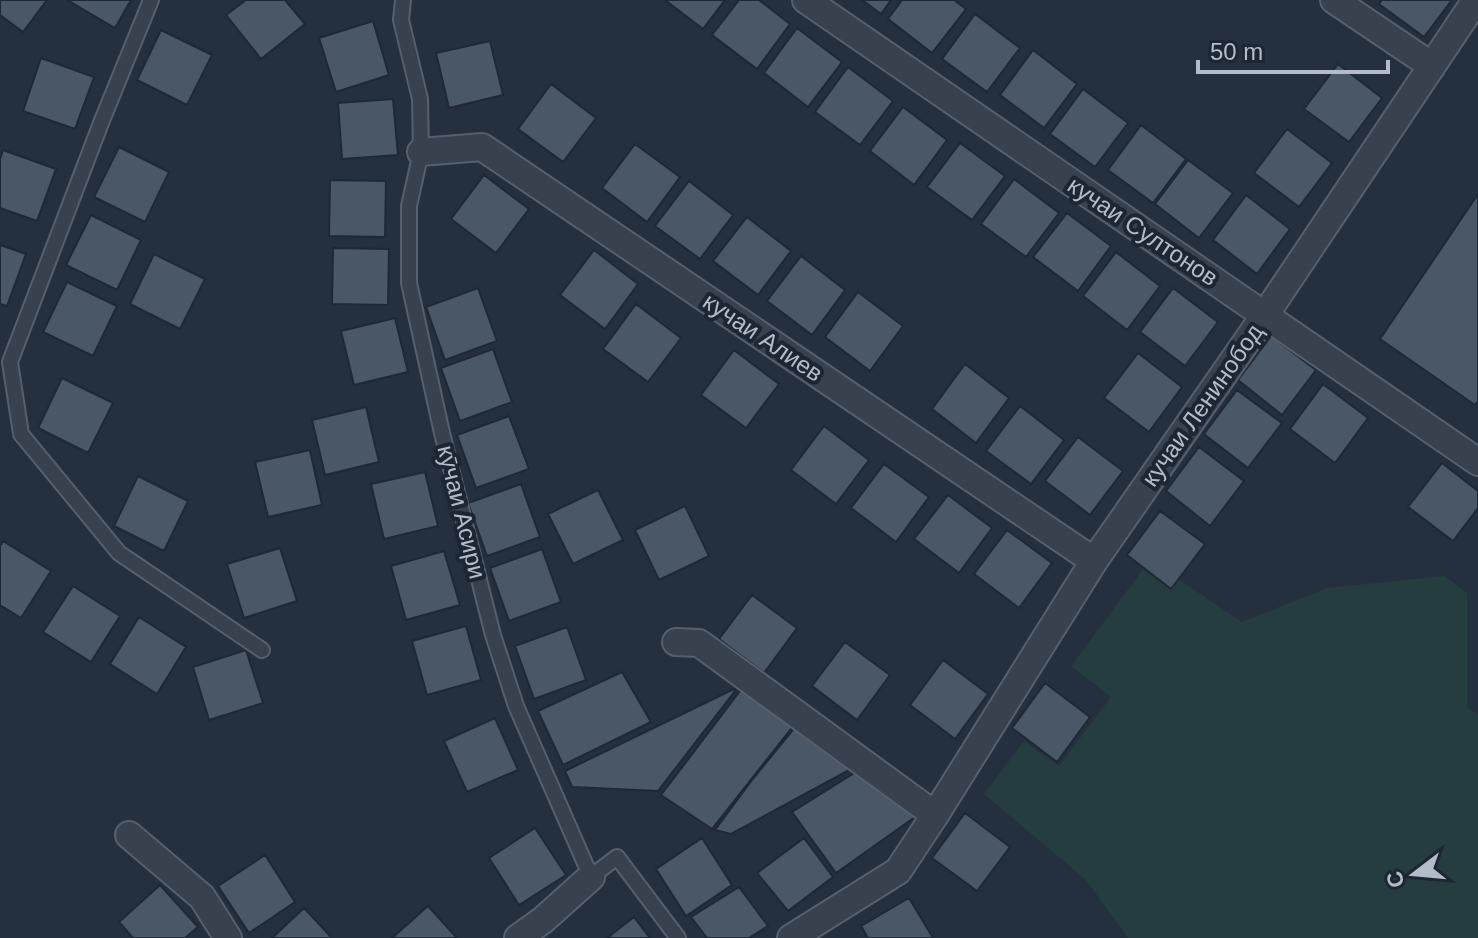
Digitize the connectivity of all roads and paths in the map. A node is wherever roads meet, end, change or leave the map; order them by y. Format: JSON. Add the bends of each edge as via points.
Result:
{"nodes":[{"id":1,"x":151,"y":0,"type":"edge"},
{"id":2,"x":403,"y":0,"type":"edge"},
{"id":3,"x":806,"y":0,"type":"edge"},
{"id":4,"x":1334,"y":0,"type":"edge"},
{"id":5,"x":1476,"y":0,"type":"edge"},
{"id":6,"x":1432,"y":66,"type":"junction"},
{"id":7,"x":421,"y":152,"type":"junction"},
{"id":8,"x":1265,"y":315,"type":"junction"},
{"id":9,"x":1478,"y":462,"type":"edge"},
{"id":10,"x":1094,"y":561,"type":"junction"},
{"id":11,"x":676,"y":642,"type":"dead end"},
{"id":12,"x":262,"y":650,"type":"dead end"},
{"id":13,"x":935,"y":815,"type":"junction"},
{"id":14,"x":129,"y":835,"type":"dead end"},
{"id":15,"x":591,"y":877,"type":"junction"},
{"id":16,"x":228,"y":938,"type":"edge"},
{"id":17,"x":518,"y":938,"type":"edge"},
{"id":18,"x":678,"y":938,"type":"edge"},
{"id":19,"x":791,"y":938,"type":"edge"}],
"edges":[{"from":1,"to":12,"type":"lane","via":[[10,362],[21,434],[119,553]]},
{"from":2,"to":7,"type":"lane","name":"кӯчаи Асири","via":[[401,20],[420,99]]},
{"from":3,"to":8,"type":"street","name":"кучаи Султонов"},
{"from":4,"to":6,"type":"street"},
{"from":5,"to":6,"type":"street","name":"кучаи Ленинобод"},
{"from":6,"to":8,"type":"street","name":"кучаи Ленинобод"},
{"from":7,"to":10,"type":"street","name":"кучаи Алиев","via":[[482,147]]},
{"from":7,"to":15,"type":"lane","name":"кӯчаи Асири","via":[[409,206],[409,283],[442,433],[516,706]]},
{"from":8,"to":9,"type":"street","name":"кучаи Султонов"},
{"from":8,"to":10,"type":"street","name":"кучаи Ленинобод"},
{"from":10,"to":13,"type":"street","name":"кучаи Ленинобод"},
{"from":11,"to":13,"type":"street","via":[[699,643]]},
{"from":13,"to":19,"type":"street","name":"кучаи Ленинобод","via":[[898,871]]},
{"from":14,"to":16,"type":"street","via":[[202,897]]},
{"from":15,"to":17,"type":"street"},
{"from":15,"to":18,"type":"lane","via":[[617,857]]}]}
